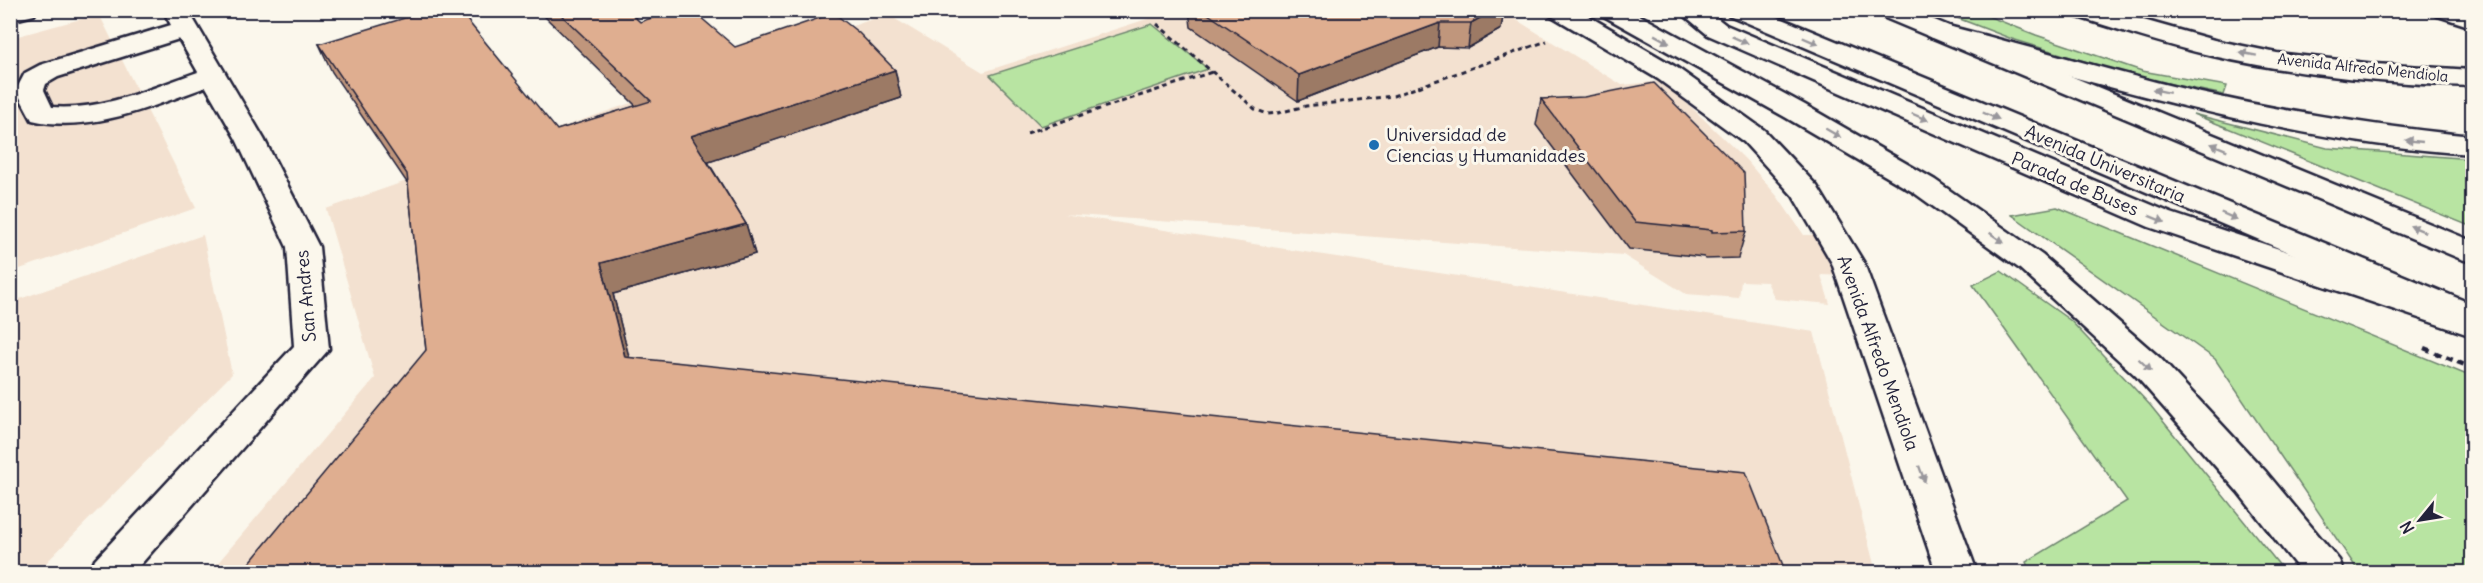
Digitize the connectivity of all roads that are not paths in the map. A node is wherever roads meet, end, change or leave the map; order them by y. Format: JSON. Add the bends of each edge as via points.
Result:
{"nodes":[{"id":1,"x":25,"y":10,"type":"edge"},
{"id":2,"x":1690,"y":10,"type":"edge"},
{"id":3,"x":1738,"y":10,"type":"edge"},
{"id":4,"x":1887,"y":10,"type":"edge"},
{"id":5,"x":2080,"y":10,"type":"edge"},
{"id":6,"x":2444,"y":10,"type":"edge"},
{"id":7,"x":10,"y":14,"type":"edge"},
{"id":8,"x":1579,"y":16,"type":"edge"},
{"id":9,"x":181,"y":20,"type":"edge"},
{"id":10,"x":2472,"y":20,"type":"edge"},
{"id":11,"x":1936,"y":31,"type":"junction"},
{"id":12,"x":214,"y":76,"type":"junction"},
{"id":13,"x":2472,"y":78,"type":"edge"},
{"id":14,"x":2472,"y":145,"type":"edge"},
{"id":15,"x":2472,"y":252,"type":"edge"},
{"id":16,"x":2472,"y":317,"type":"edge"},
{"id":17,"x":2472,"y":325,"type":"edge"},
{"id":18,"x":110,"y":573,"type":"edge"},
{"id":19,"x":1958,"y":573,"type":"edge"},
{"id":20,"x":2324,"y":573,"type":"edge"}],
"edges":[{"from":1,"to":7,"type":"main road"},
{"from":2,"to":17,"type":"main road","name":"Parada de Buses","one_way":true,"via":[[1717,30],[2160,220]]},
{"from":3,"to":16,"type":"main road","name":"Avenida Universitaria","one_way":true},
{"from":4,"to":11,"type":"main road"},
{"from":13,"to":5,"type":"main road","name":"Avenida Alfredo Mendiola","one_way":true,"via":[[2303,64],[2214,48]]},
{"from":6,"to":10,"type":"main road"},
{"from":8,"to":19,"type":"main road","name":"Avenida Alfredo Mendiola","one_way":true,"via":[[1754,136],[1806,192],[1848,263]]},
{"from":8,"to":20,"type":"main road","one_way":true,"via":[[1795,111],[1924,186],[2031,262],[2148,368],[2252,482]]},
{"from":9,"to":12,"type":"main road","name":"San Andres"},
{"from":9,"to":12,"type":"main road","via":[[35,79],[30,90],[42,114],[84,114]]},
{"from":14,"to":11,"type":"main road","one_way":true,"via":[[2411,141],[2159,91]]},
{"from":15,"to":11,"type":"main road","one_way":true},
{"from":12,"to":18,"type":"main road","name":"San Andres","via":[[303,247],[312,349]]}]}
